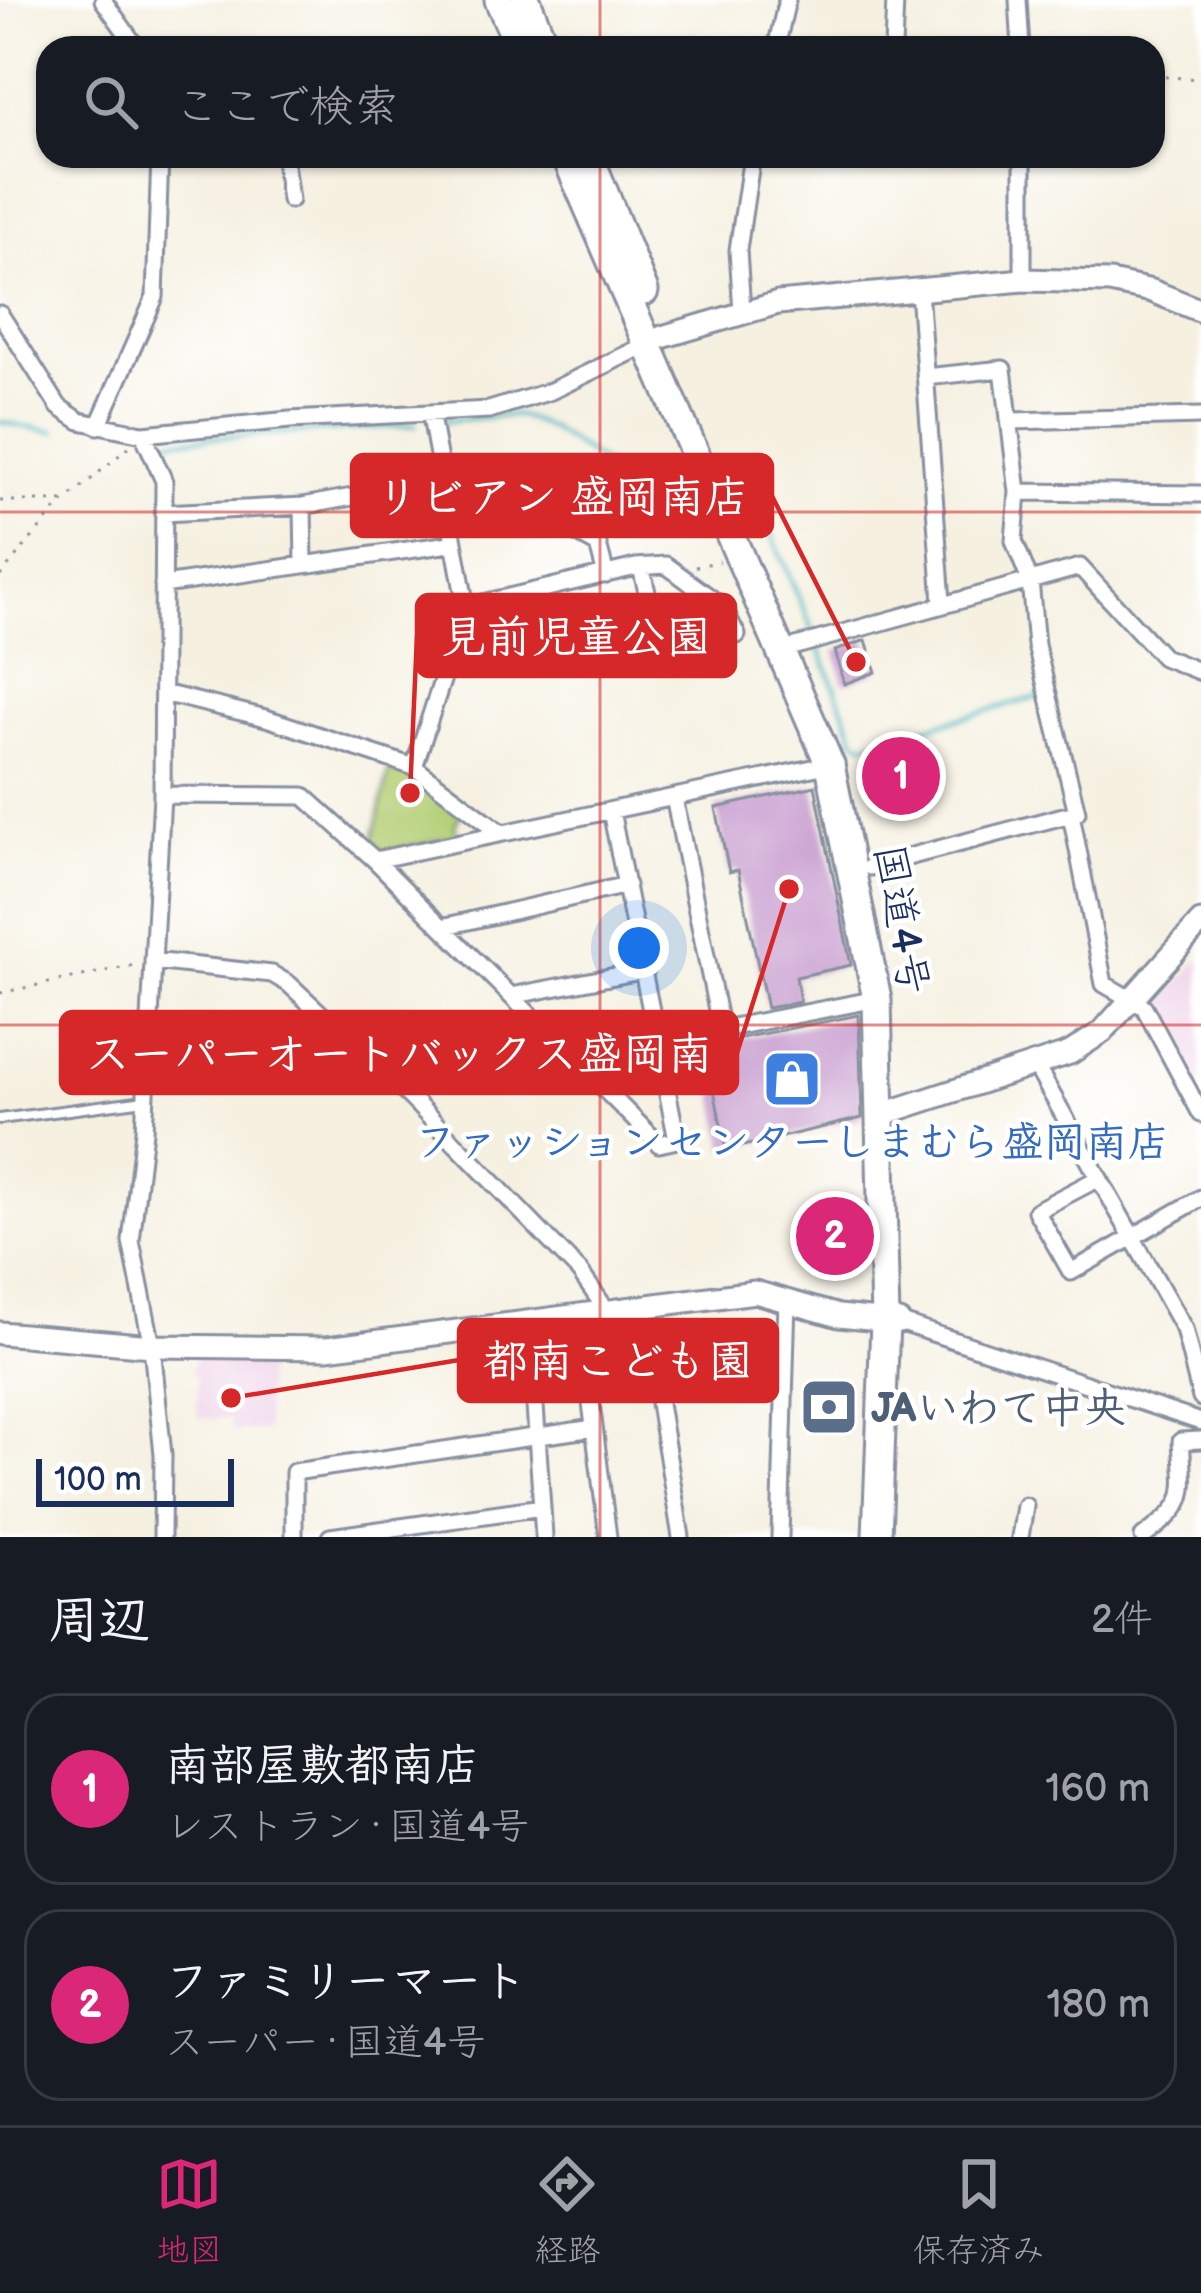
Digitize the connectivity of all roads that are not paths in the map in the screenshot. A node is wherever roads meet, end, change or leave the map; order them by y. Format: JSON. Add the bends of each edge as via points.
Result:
{"nodes":[{"id":1,"x":103,"y":0,"type":"edge"},
{"id":2,"x":499,"y":0,"type":"edge"},
{"id":3,"x":526,"y":0,"type":"edge"},
{"id":4,"x":787,"y":0,"type":"edge"},
{"id":5,"x":895,"y":0,"type":"edge"},
{"id":6,"x":1018,"y":0,"type":"edge"},
{"id":7,"x":128,"y":36,"type":"edge"},
{"id":8,"x":514,"y":36,"type":"edge"},
{"id":9,"x":540,"y":36,"type":"edge"},
{"id":10,"x":779,"y":36,"type":"edge"},
{"id":11,"x":894,"y":36,"type":"edge"},
{"id":12,"x":1021,"y":36,"type":"edge"},
{"id":13,"x":160,"y":168,"type":"edge"},
{"id":14,"x":286,"y":168,"type":"edge"},
{"id":15,"x":572,"y":168,"type":"edge"},
{"id":16,"x":593,"y":168,"type":"edge"},
{"id":17,"x":750,"y":168,"type":"edge"},
{"id":18,"x":1023,"y":168,"type":"edge"},
{"id":19,"x":290,"y":200,"type":"dead end"},
{"id":20,"x":1023,"y":280,"type":"junction"},
{"id":21,"x":919,"y":290,"type":"junction"},
{"id":22,"x":1201,"y":311,"type":"edge"},
{"id":23,"x":742,"y":312,"type":"junction"},
{"id":24,"x":0,"y":314,"type":"edge"},
{"id":25,"x":655,"y":341,"type":"junction"},
{"id":26,"x":925,"y":376,"type":"junction"},
{"id":27,"x":431,"y":416,"type":"junction"},
{"id":28,"x":1201,"y":416,"type":"edge"},
{"id":29,"x":1011,"y":421,"type":"junction"},
{"id":30,"x":98,"y":426,"type":"junction"},
{"id":31,"x":143,"y":434,"type":"junction"},
{"id":32,"x":1018,"y":492,"type":"junction"},
{"id":33,"x":1201,"y":494,"type":"edge"},
{"id":34,"x":443,"y":498,"type":"junction"},
{"id":35,"x":303,"y":506,"type":"junction"},
{"id":36,"x":164,"y":513,"type":"junction"},
{"id":37,"x":450,"y":544,"type":"junction"},
{"id":38,"x":304,"y":565,"type":"junction"},
{"id":39,"x":641,"y":567,"type":"junction"},
{"id":40,"x":606,"y":574,"type":"junction"},
{"id":41,"x":1030,"y":580,"type":"junction"},
{"id":42,"x":163,"y":585,"type":"junction"},
{"id":43,"x":942,"y":602,"type":"junction"},
{"id":44,"x":466,"y":607,"type":"junction"},
{"id":45,"x":796,"y":646,"type":"junction"},
{"id":46,"x":1201,"y":672,"type":"edge"},
{"id":47,"x":163,"y":693,"type":"junction"},
{"id":48,"x":836,"y":763,"type":"junction"},
{"id":49,"x":414,"y":767,"type":"junction"},
{"id":50,"x":162,"y":795,"type":"junction"},
{"id":51,"x":674,"y":797,"type":"junction"},
{"id":52,"x":611,"y":811,"type":"junction"},
{"id":53,"x":1071,"y":814,"type":"junction"},
{"id":54,"x":499,"y":831,"type":"junction"},
{"id":55,"x":376,"y":860,"type":"junction"},
{"id":56,"x":870,"y":867,"type":"junction"},
{"id":57,"x":628,"y":886,"type":"junction"},
{"id":58,"x":1201,"y":922,"type":"edge"},
{"id":59,"x":442,"y":927,"type":"junction"},
{"id":60,"x":153,"y":961,"type":"junction"},
{"id":61,"x":646,"y":970,"type":"junction"},
{"id":62,"x":511,"y":995,"type":"junction"},
{"id":63,"x":1134,"y":997,"type":"junction"},
{"id":64,"x":877,"y":1000,"type":"junction"},
{"id":65,"x":721,"y":1030,"type":"junction"},
{"id":66,"x":661,"y":1041,"type":"junction"},
{"id":67,"x":1037,"y":1068,"type":"junction"},
{"id":68,"x":146,"y":1100,"type":"junction"},
{"id":69,"x":890,"y":1112,"type":"junction"},
{"id":70,"x":1201,"y":1114,"type":"edge"},
{"id":71,"x":0,"y":1119,"type":"edge"},
{"id":72,"x":1099,"y":1178,"type":"junction"},
{"id":73,"x":1201,"y":1198,"type":"edge"},
{"id":74,"x":1132,"y":1236,"type":"junction"},
{"id":75,"x":787,"y":1300,"type":"junction"},
{"id":76,"x":643,"y":1306,"type":"junction"},
{"id":77,"x":607,"y":1311,"type":"junction"},
{"id":78,"x":1201,"y":1319,"type":"edge"},
{"id":79,"x":892,"y":1321,"type":"junction"},
{"id":80,"x":512,"y":1325,"type":"junction"},
{"id":81,"x":1184,"y":1328,"type":"junction"},
{"id":82,"x":0,"y":1333,"type":"edge"},
{"id":83,"x":152,"y":1346,"type":"junction"},
{"id":84,"x":653,"y":1358,"type":"junction"},
{"id":85,"x":1201,"y":1397,"type":"edge"},
{"id":86,"x":1201,"y":1413,"type":"edge"},
{"id":87,"x":1201,"y":1422,"type":"edge"},
{"id":88,"x":594,"y":1428,"type":"junction"},
{"id":89,"x":540,"y":1438,"type":"junction"},
{"id":90,"x":1201,"y":1440,"type":"edge"},
{"id":91,"x":1025,"y":1506,"type":"dead end"},
{"id":92,"x":542,"y":1507,"type":"junction"},
{"id":93,"x":162,"y":1537,"type":"edge"},
{"id":94,"x":294,"y":1537,"type":"edge"},
{"id":95,"x":330,"y":1537,"type":"edge"},
{"id":96,"x":544,"y":1537,"type":"edge"},
{"id":97,"x":608,"y":1537,"type":"edge"},
{"id":98,"x":680,"y":1537,"type":"edge"},
{"id":99,"x":780,"y":1537,"type":"edge"},
{"id":100,"x":877,"y":1537,"type":"edge"},
{"id":101,"x":893,"y":1537,"type":"edge"},
{"id":102,"x":1020,"y":1537,"type":"edge"},
{"id":103,"x":1143,"y":1537,"type":"edge"}],
"edges":[{"from":1,"to":7,"type":"street"},
{"from":2,"to":8,"type":"highway"},
{"from":3,"to":9,"type":"highway"},
{"from":4,"to":10,"type":"street"},
{"from":5,"to":11,"type":"street"},
{"from":6,"to":12,"type":"street"},
{"from":13,"to":30,"type":"street","via":[[155,297]]},
{"from":14,"to":19,"type":"street"},
{"from":15,"to":25,"type":"highway","name":"国道4号"},
{"from":16,"to":25,"type":"highway","name":"国道4号"},
{"from":17,"to":23,"type":"street","via":[[738,250]]},
{"from":18,"to":20,"type":"street"},
{"from":20,"to":21,"type":"street"},
{"from":20,"to":22,"type":"street","via":[[1110,282]]},
{"from":21,"to":23,"type":"street"},
{"from":21,"to":26,"type":"street"},
{"from":23,"to":25,"type":"street"},
{"from":24,"to":30,"type":"street","via":[[59,407]]},
{"from":25,"to":27,"type":"street","via":[[520,402]]},
{"from":25,"to":45,"type":"highway","name":"国道4号"},
{"from":25,"to":48,"type":"highway","name":"国道4号","via":[[740,556]]},
{"from":26,"to":29,"type":"street","via":[[1004,369]]},
{"from":26,"to":43,"type":"street"},
{"from":27,"to":31,"type":"street"},
{"from":27,"to":34,"type":"street"},
{"from":28,"to":29,"type":"street"},
{"from":29,"to":32,"type":"street"},
{"from":30,"to":31,"type":"street"},
{"from":31,"to":36,"type":"street","via":[[164,481]]},
{"from":32,"to":33,"type":"street"},
{"from":32,"to":41,"type":"street","via":[[1014,541]]},
{"from":34,"to":35,"type":"street","via":[[396,489]]},
{"from":34,"to":37,"type":"street"},
{"from":34,"to":40,"type":"street","via":[[554,521],[598,545]]},
{"from":35,"to":36,"type":"street"},
{"from":35,"to":38,"type":"street"},
{"from":36,"to":42,"type":"street"},
{"from":37,"to":38,"type":"street"},
{"from":37,"to":44,"type":"street"},
{"from":38,"to":42,"type":"street"},
{"from":39,"to":39,"type":"street","via":[[676,572],[724,607],[737,635],[661,651]]},
{"from":39,"to":40,"type":"street"},
{"from":40,"to":44,"type":"street"},
{"from":41,"to":43,"type":"street"},
{"from":41,"to":46,"type":"street","via":[[1080,567],[1163,657]]},
{"from":41,"to":53,"type":"street","via":[[1036,645],[1077,812]]},
{"from":42,"to":47,"type":"street"},
{"from":43,"to":45,"type":"street"},
{"from":44,"to":49,"type":"street"},
{"from":45,"to":48,"type":"highway","name":"国道4号"},
{"from":47,"to":49,"type":"street"},
{"from":47,"to":50,"type":"street"},
{"from":48,"to":51,"type":"street"},
{"from":48,"to":56,"type":"highway","name":"国道4号"},
{"from":48,"to":64,"type":"highway","name":"国道4号"},
{"from":49,"to":54,"type":"street"},
{"from":50,"to":55,"type":"street","via":[[304,796]]},
{"from":50,"to":60,"type":"street"},
{"from":51,"to":52,"type":"street"},
{"from":51,"to":65,"type":"street"},
{"from":52,"to":54,"type":"street"},
{"from":52,"to":57,"type":"street"},
{"from":53,"to":56,"type":"street"},
{"from":53,"to":63,"type":"street","via":[[1104,985]]},
{"from":54,"to":55,"type":"street"},
{"from":55,"to":59,"type":"street"},
{"from":56,"to":69,"type":"highway","name":"国道4号","via":[[892,995]]},
{"from":57,"to":59,"type":"street"},
{"from":57,"to":61,"type":"street"},
{"from":58,"to":63,"type":"street"},
{"from":59,"to":62,"type":"street"},
{"from":60,"to":68,"type":"street"},
{"from":60,"to":77,"type":"street","via":[[272,974],[289,984],[425,1112],[580,1272]]},
{"from":61,"to":62,"type":"street"},
{"from":61,"to":66,"type":"street"},
{"from":62,"to":66,"type":"street","via":[[659,1144],[677,1140]]},
{"from":63,"to":67,"type":"street","via":[[1102,1032]]},
{"from":63,"to":70,"type":"street"},
{"from":64,"to":65,"type":"street"},
{"from":64,"to":69,"type":"highway","name":"国道4号"},
{"from":65,"to":66,"type":"street"},
{"from":67,"to":69,"type":"street"},
{"from":67,"to":72,"type":"street"},
{"from":68,"to":71,"type":"lane"},
{"from":68,"to":83,"type":"street","via":[[131,1241]]},
{"from":69,"to":79,"type":"highway","name":"国道4号"},
{"from":72,"to":74,"type":"street"},
{"from":72,"to":74,"type":"street","via":[[1036,1211],[1071,1272]]},
{"from":73,"to":74,"type":"street"},
{"from":74,"to":81,"type":"street"},
{"from":75,"to":76,"type":"street","via":[[755,1292]]},
{"from":75,"to":79,"type":"street"},
{"from":75,"to":99,"type":"street"},
{"from":76,"to":77,"type":"street"},
{"from":76,"to":84,"type":"street"},
{"from":77,"to":80,"type":"street"},
{"from":78,"to":81,"type":"street"},
{"from":79,"to":87,"type":"street"},
{"from":79,"to":100,"type":"highway","name":"国道4号"},
{"from":79,"to":101,"type":"highway","name":"国道4号"},
{"from":80,"to":83,"type":"street","via":[[368,1346]]},
{"from":80,"to":89,"type":"street","via":[[529,1365]]},
{"from":81,"to":85,"type":"street"},
{"from":82,"to":83,"type":"street"},
{"from":83,"to":93,"type":"street"},
{"from":84,"to":88,"type":"street","via":[[586,1371]]},
{"from":84,"to":98,"type":"street"},
{"from":86,"to":87,"type":"street"},
{"from":88,"to":89,"type":"street"},
{"from":88,"to":97,"type":"street"},
{"from":89,"to":92,"type":"street"},
{"from":89,"to":94,"type":"street","via":[[294,1472]]},
{"from":90,"to":103,"type":"street","via":[[1181,1441],[1180,1509]]},
{"from":91,"to":102,"type":"street"},
{"from":92,"to":95,"type":"street"},
{"from":92,"to":96,"type":"street"}]}
